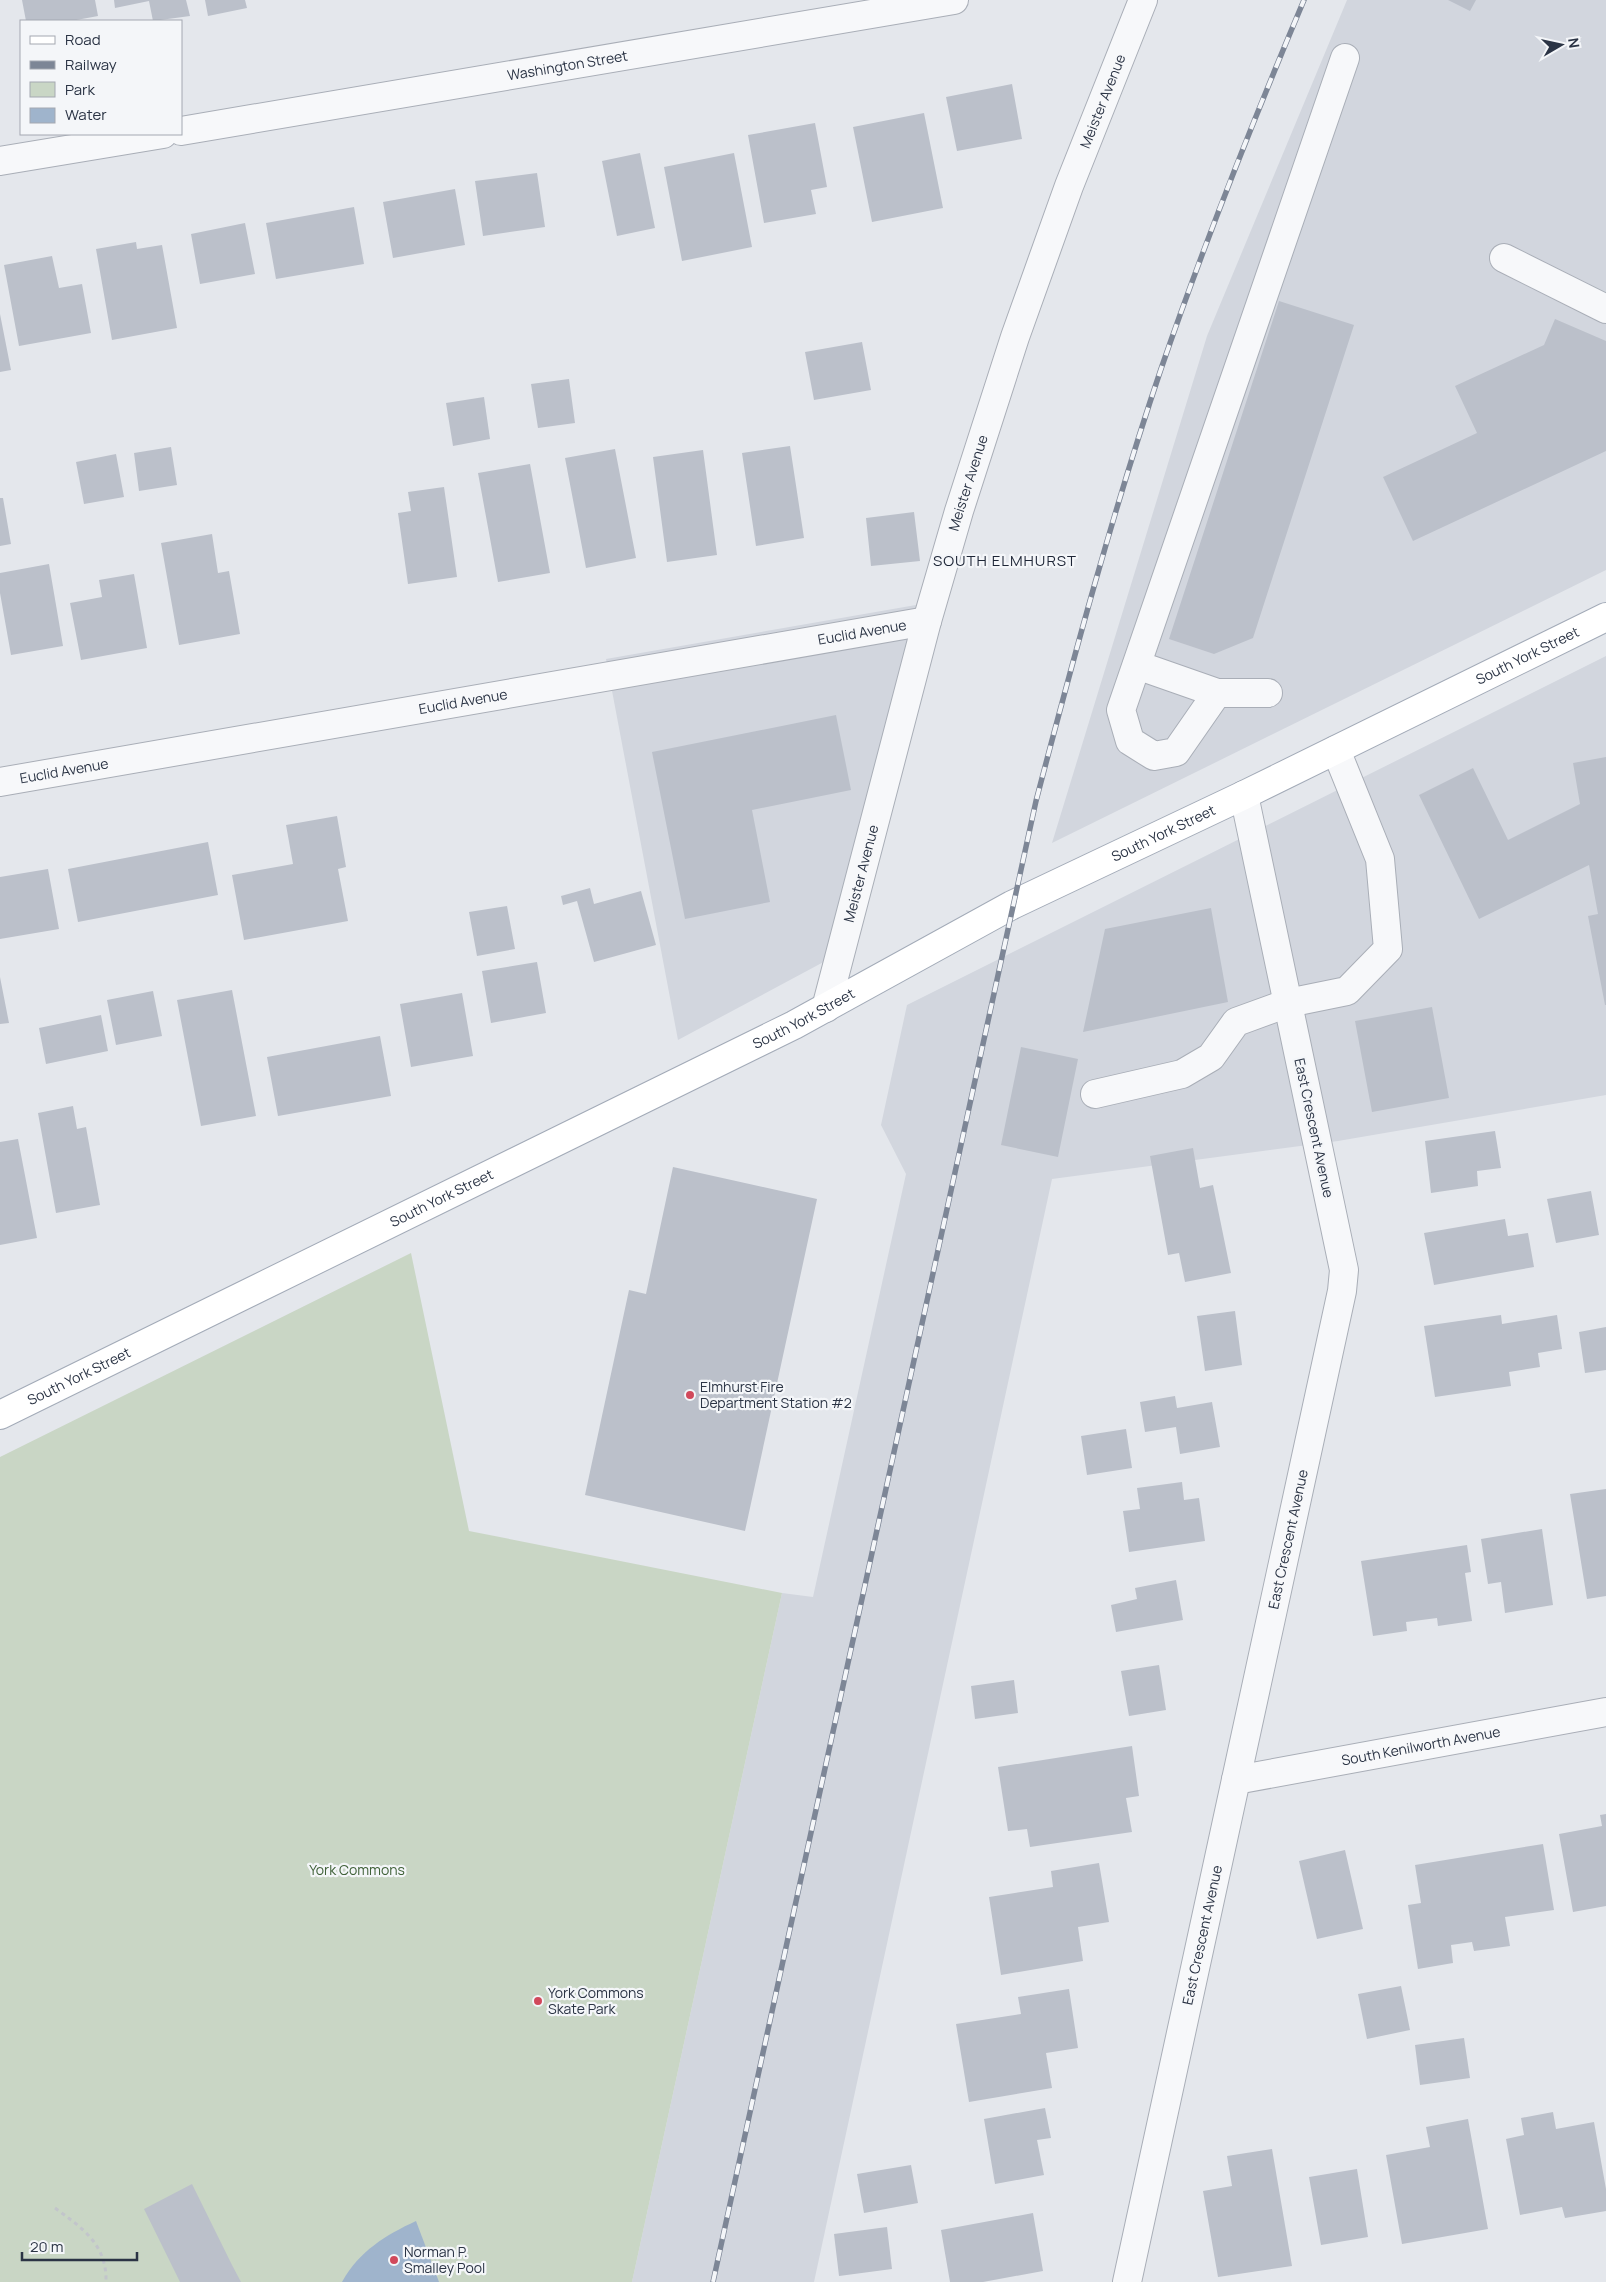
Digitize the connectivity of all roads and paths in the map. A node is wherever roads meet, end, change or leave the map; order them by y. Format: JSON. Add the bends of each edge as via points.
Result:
{"nodes":[{"id":1,"x":954,"y":0,"type":"edge"},
{"id":2,"x":1143,"y":0,"type":"edge"},
{"id":3,"x":1345,"y":58,"type":"dead end"},
{"id":4,"x":182,"y":131,"type":"edge"},
{"id":5,"x":156,"y":135,"type":"edge"},
{"id":6,"x":0,"y":161,"type":"edge"},
{"id":7,"x":1504,"y":258,"type":"dead end"},
{"id":8,"x":1606,"y":309,"type":"edge"},
{"id":9,"x":1606,"y":617,"type":"edge"},
{"id":10,"x":927,"y":621,"type":"junction"},
{"id":11,"x":1137,"y":665,"type":"junction"},
{"id":12,"x":1217,"y":693,"type":"junction"},
{"id":13,"x":1268,"y":693,"type":"dead end"},
{"id":14,"x":1336,"y":750,"type":"junction"},
{"id":15,"x":0,"y":782,"type":"edge"},
{"id":16,"x":1244,"y":795,"type":"junction"},
{"id":17,"x":1288,"y":1004,"type":"junction"},
{"id":18,"x":826,"y":1008,"type":"junction"},
{"id":19,"x":1095,"y":1094,"type":"dead end"},
{"id":20,"x":0,"y":1414,"type":"edge"},
{"id":21,"x":1606,"y":1712,"type":"edge"},
{"id":22,"x":1236,"y":1780,"type":"junction"},
{"id":23,"x":55,"y":2208,"type":"dead end"},
{"id":24,"x":106,"y":2282,"type":"edge"},
{"id":25,"x":1127,"y":2282,"type":"edge"}],
"edges":[{"from":1,"to":4,"type":"street","name":"Washington Street"},
{"from":2,"to":10,"type":"street","name":"Meister Avenue","via":[[1069,186],[1015,337]]},
{"from":3,"to":11,"type":"street"},
{"from":5,"to":6,"type":"street"},
{"from":7,"to":8,"type":"street"},
{"from":9,"to":14,"type":"main road","name":"South York Street"},
{"from":10,"to":15,"type":"street","name":"Euclid Avenue"},
{"from":10,"to":18,"type":"street","name":"Meister Avenue"},
{"from":11,"to":12,"type":"street"},
{"from":11,"to":12,"type":"street","via":[[1121,710],[1130,741],[1154,756],[1176,752]]},
{"from":12,"to":13,"type":"street"},
{"from":14,"to":16,"type":"main road","name":"South York Street"},
{"from":14,"to":17,"type":"street","via":[[1380,858],[1388,949],[1347,991]]},
{"from":16,"to":17,"type":"street","name":"East Crescent Avenue"},
{"from":16,"to":18,"type":"main road","name":"South York Street","via":[[1012,905]]},
{"from":17,"to":19,"type":"street","via":[[1236,1022],[1211,1057],[1182,1074]]},
{"from":17,"to":22,"type":"street","name":"East Crescent Avenue","via":[[1344,1270]]},
{"from":18,"to":20,"type":"main road","name":"South York Street"},
{"from":21,"to":22,"type":"street","name":"South Kenilworth Avenue"},
{"from":22,"to":25,"type":"street","name":"East Crescent Avenue"},
{"from":23,"to":24,"type":"path","via":[[84,2229],[100,2250]]}]}
